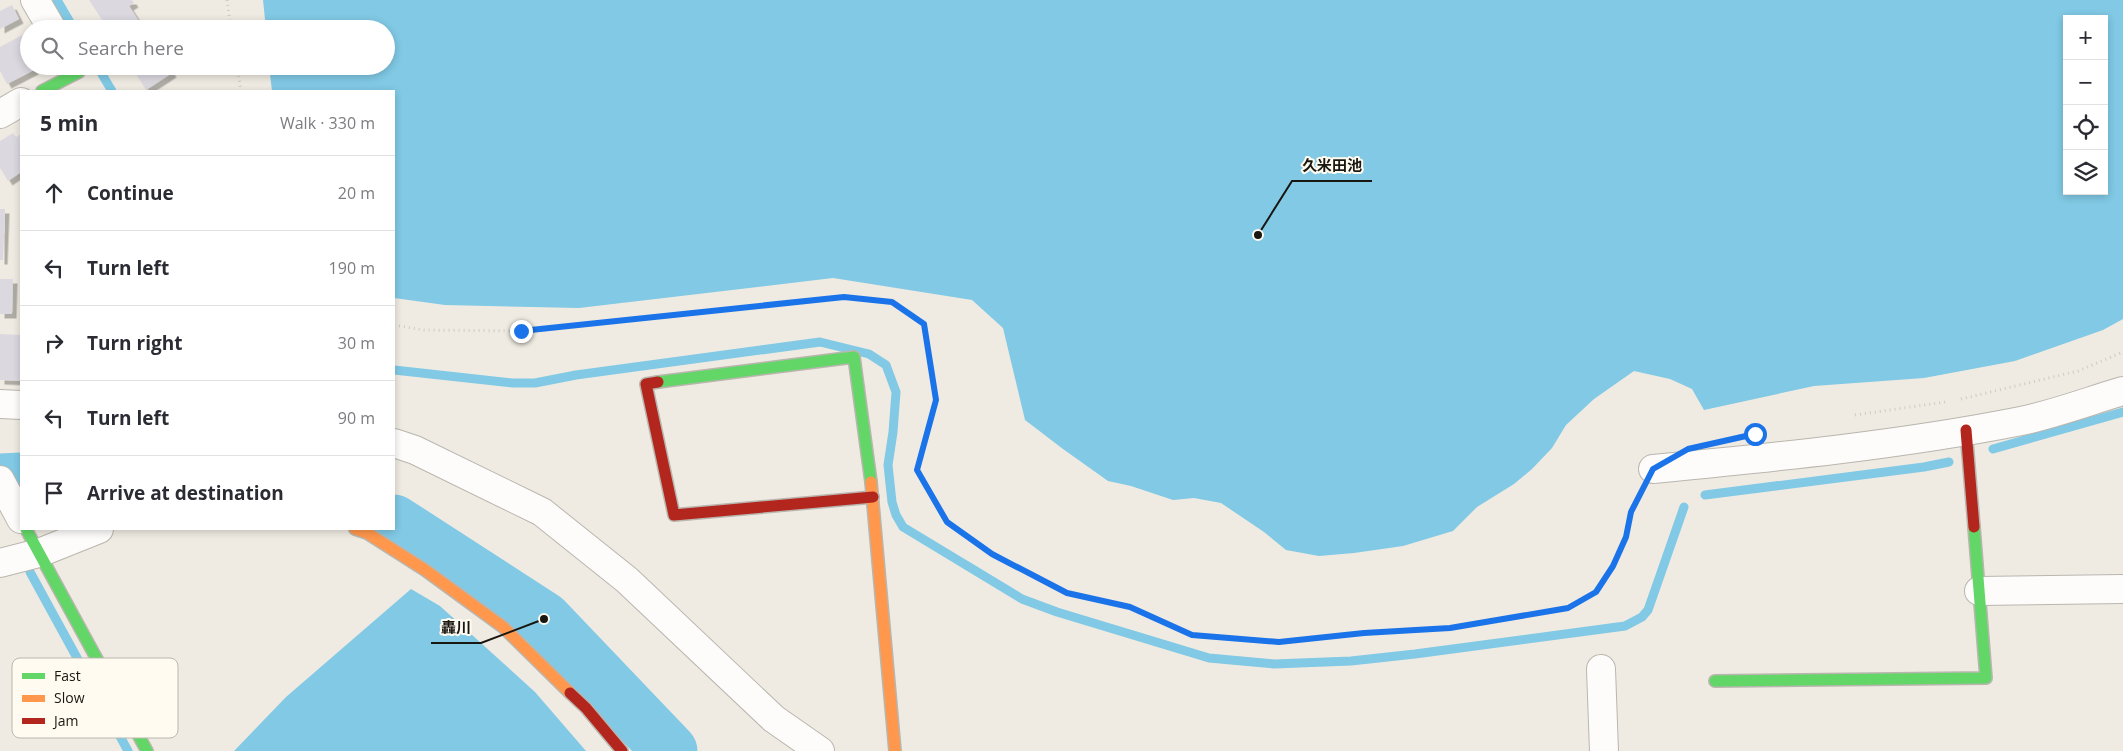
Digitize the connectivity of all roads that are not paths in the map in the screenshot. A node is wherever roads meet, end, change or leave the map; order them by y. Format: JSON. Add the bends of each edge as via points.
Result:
{"nodes":[{"id":1,"x":34,"y":0,"type":"edge"},
{"id":2,"x":46,"y":20,"type":"edge"},
{"id":3,"x":73,"y":75,"type":"edge"},
{"id":4,"x":44,"y":90,"type":"edge"},
{"id":5,"x":20,"y":103,"type":"edge"},
{"id":6,"x":0,"y":114,"type":"edge"},
{"id":7,"x":2123,"y":391,"type":"edge"},
{"id":8,"x":0,"y":404,"type":"edge"},
{"id":9,"x":20,"y":405,"type":"edge"},
{"id":10,"x":1966,"y":430,"type":"junction"},
{"id":11,"x":395,"y":443,"type":"edge"},
{"id":12,"x":1653,"y":469,"type":"road end"},
{"id":13,"x":0,"y":480,"type":"edge"},
{"id":14,"x":873,"y":497,"type":"junction"},
{"id":15,"x":20,"y":517,"type":"edge"},
{"id":16,"x":27,"y":530,"type":"edge"},
{"id":17,"x":96,"y":530,"type":"edge"},
{"id":18,"x":358,"y":530,"type":"edge"},
{"id":19,"x":39,"y":553,"type":"junction"},
{"id":20,"x":0,"y":563,"type":"edge"},
{"id":21,"x":2123,"y":589,"type":"edge"},
{"id":22,"x":1979,"y":591,"type":"junction"},
{"id":23,"x":96,"y":658,"type":"edge"},
{"id":24,"x":1601,"y":669,"type":"dead end"},
{"id":25,"x":1715,"y":681,"type":"dead end"},
{"id":26,"x":140,"y":738,"type":"edge"},
{"id":27,"x":147,"y":751,"type":"edge"},
{"id":28,"x":622,"y":751,"type":"edge"},
{"id":29,"x":820,"y":751,"type":"edge"},
{"id":30,"x":895,"y":751,"type":"edge"},
{"id":31,"x":1604,"y":751,"type":"edge"}],
"edges":[{"from":1,"to":2,"type":"street"},
{"from":3,"to":4,"type":"street"},
{"from":5,"to":6,"type":"street"},
{"from":7,"to":10,"type":"street","via":[[2023,420]]},
{"from":8,"to":9,"type":"street"},
{"from":10,"to":12,"type":"street","via":[[1883,444]]},
{"from":10,"to":22,"type":"street"},
{"from":11,"to":29,"type":"street","via":[[542,512],[627,580],[774,718]]},
{"from":13,"to":15,"type":"street"},
{"from":14,"to":14,"type":"street","via":[[854,358],[646,384],[674,515]]},
{"from":14,"to":30,"type":"street"},
{"from":16,"to":19,"type":"street"},
{"from":17,"to":19,"type":"street"},
{"from":18,"to":28,"type":"street","via":[[425,570],[503,627],[586,708]]},
{"from":19,"to":20,"type":"street"},
{"from":19,"to":23,"type":"street"},
{"from":21,"to":22,"type":"street"},
{"from":22,"to":25,"type":"street","via":[[1986,678]]},
{"from":24,"to":31,"type":"street"},
{"from":26,"to":27,"type":"street"}]}
